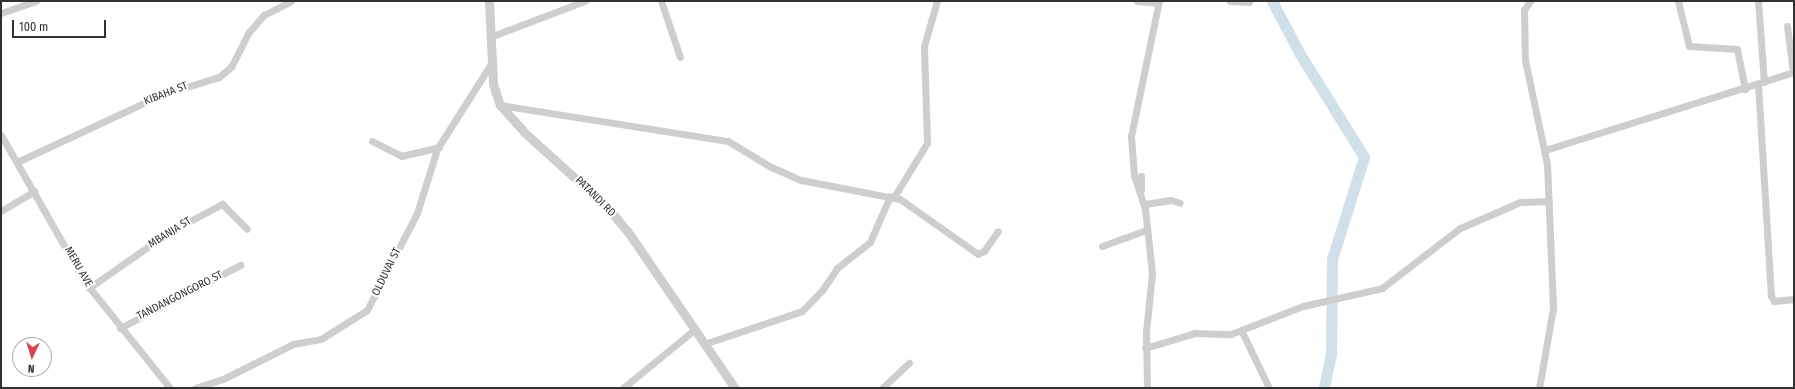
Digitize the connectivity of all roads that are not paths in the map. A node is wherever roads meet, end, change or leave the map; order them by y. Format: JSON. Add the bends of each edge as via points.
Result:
{"nodes":[{"id":1,"x":36,"y":1,"type":"edge"},
{"id":2,"x":291,"y":1,"type":"edge"},
{"id":3,"x":489,"y":1,"type":"edge"},
{"id":4,"x":585,"y":1,"type":"edge"},
{"id":5,"x":661,"y":1,"type":"edge"},
{"id":6,"x":937,"y":1,"type":"edge"},
{"id":7,"x":1138,"y":1,"type":"edge"},
{"id":8,"x":1230,"y":1,"type":"edge"},
{"id":9,"x":1530,"y":1,"type":"edge"},
{"id":10,"x":1678,"y":1,"type":"edge"},
{"id":11,"x":1758,"y":1,"type":"edge"},
{"id":12,"x":1159,"y":2,"type":"edge"},
{"id":13,"x":1249,"y":2,"type":"dead end"},
{"id":14,"x":1,"y":13,"type":"edge"},
{"id":15,"x":1787,"y":26,"type":"dead end"},
{"id":16,"x":490,"y":37,"type":"junction"},
{"id":17,"x":680,"y":57,"type":"dead end"},
{"id":18,"x":491,"y":64,"type":"junction"},
{"id":19,"x":1794,"y":72,"type":"edge"},
{"id":20,"x":1761,"y":83,"type":"junction"},
{"id":21,"x":1745,"y":89,"type":"junction"},
{"id":22,"x":500,"y":105,"type":"junction"},
{"id":23,"x":1,"y":135,"type":"edge"},
{"id":24,"x":372,"y":141,"type":"dead end"},
{"id":25,"x":439,"y":146,"type":"junction"},
{"id":26,"x":1545,"y":150,"type":"junction"},
{"id":27,"x":17,"y":162,"type":"junction"},
{"id":28,"x":1141,"y":176,"type":"dead end"},
{"id":29,"x":1140,"y":190,"type":"junction"},
{"id":30,"x":34,"y":191,"type":"junction"},
{"id":31,"x":892,"y":196,"type":"junction"},
{"id":32,"x":1549,"y":201,"type":"junction"},
{"id":33,"x":1180,"y":203,"type":"dead end"},
{"id":34,"x":1144,"y":204,"type":"junction"},
{"id":35,"x":1,"y":211,"type":"edge"},
{"id":36,"x":247,"y":230,"type":"dead end"},
{"id":37,"x":1146,"y":230,"type":"junction"},
{"id":38,"x":998,"y":231,"type":"dead end"},
{"id":39,"x":1102,"y":246,"type":"dead end"},
{"id":40,"x":240,"y":265,"type":"dead end"},
{"id":41,"x":89,"y":288,"type":"junction"},
{"id":42,"x":1794,"y":299,"type":"edge"},
{"id":43,"x":120,"y":328,"type":"junction"},
{"id":44,"x":695,"y":329,"type":"junction"},
{"id":45,"x":1241,"y":330,"type":"junction"},
{"id":46,"x":704,"y":344,"type":"junction"},
{"id":47,"x":1145,"y":348,"type":"junction"},
{"id":48,"x":909,"y":363,"type":"dead end"},
{"id":49,"x":170,"y":388,"type":"edge"},
{"id":50,"x":195,"y":388,"type":"edge"},
{"id":51,"x":623,"y":388,"type":"edge"},
{"id":52,"x":735,"y":388,"type":"edge"},
{"id":53,"x":882,"y":388,"type":"edge"},
{"id":54,"x":1147,"y":388,"type":"edge"},
{"id":55,"x":1269,"y":388,"type":"edge"},
{"id":56,"x":1538,"y":388,"type":"edge"}],
"edges":[{"from":1,"to":14,"type":"street"},
{"from":2,"to":27,"type":"street","name":"KIBAHA ST","via":[[264,15],[249,32],[231,67],[219,77],[161,95]]},
{"from":3,"to":16,"type":"street","name":"PATANDI RD"},
{"from":4,"to":16,"type":"street"},
{"from":5,"to":17,"type":"street"},
{"from":6,"to":31,"type":"street","via":[[924,46],[927,143]]},
{"from":7,"to":12,"type":"street"},
{"from":8,"to":13,"type":"street"},
{"from":9,"to":26,"type":"street","via":[[1524,10],[1525,60]]},
{"from":10,"to":21,"type":"street","via":[[1689,46],[1737,48]]},
{"from":11,"to":20,"type":"street"},
{"from":12,"to":29,"type":"street","via":[[1132,119],[1132,162]]},
{"from":15,"to":19,"type":"street"},
{"from":16,"to":18,"type":"street","name":"PATANDI RD"},
{"from":18,"to":22,"type":"street","name":"PATANDI RD"},
{"from":18,"to":25,"type":"street","name":"OLDUVAI ST"},
{"from":19,"to":20,"type":"street"},
{"from":20,"to":21,"type":"street"},
{"from":20,"to":42,"type":"street","via":[[1771,296],[1774,301]]},
{"from":21,"to":26,"type":"street"},
{"from":22,"to":31,"type":"street","via":[[728,141],[769,166],[801,180]]},
{"from":22,"to":44,"type":"street","name":"PATANDI RD","via":[[524,132],[608,207]]},
{"from":23,"to":27,"type":"street","name":"MERU AVE"},
{"from":24,"to":25,"type":"street","via":[[401,156]]},
{"from":25,"to":50,"type":"street","name":"OLDUVAI ST","via":[[417,213],[367,310],[322,339],[292,344],[223,379]]},
{"from":26,"to":32,"type":"street"},
{"from":27,"to":30,"type":"street","name":"MERU AVE"},
{"from":28,"to":29,"type":"street"},
{"from":29,"to":34,"type":"street"},
{"from":30,"to":35,"type":"street"},
{"from":30,"to":41,"type":"street","name":"MERU AVE"},
{"from":31,"to":38,"type":"street","via":[[978,254],[984,251]]},
{"from":31,"to":46,"type":"street","via":[[870,242],[836,268],[823,289],[802,311]]},
{"from":32,"to":45,"type":"street","via":[[1520,202],[1460,228],[1382,288],[1303,306]]},
{"from":32,"to":56,"type":"street","via":[[1553,308]]},
{"from":33,"to":34,"type":"street","via":[[1171,200]]},
{"from":34,"to":37,"type":"street"},
{"from":36,"to":41,"type":"street","name":"MBANJA ST","via":[[222,204],[166,234]]},
{"from":37,"to":39,"type":"street"},
{"from":37,"to":47,"type":"street","via":[[1152,273]]},
{"from":40,"to":43,"type":"street","name":"TANDANGONGORO ST"},
{"from":41,"to":43,"type":"street","name":"MERU AVE"},
{"from":43,"to":49,"type":"street","name":"MERU AVE"},
{"from":44,"to":46,"type":"street","name":"PATANDI RD"},
{"from":44,"to":51,"type":"street"},
{"from":45,"to":47,"type":"street","via":[[1222,336],[1195,333]]},
{"from":45,"to":55,"type":"street"},
{"from":46,"to":52,"type":"street","name":"PATANDI RD"},
{"from":47,"to":54,"type":"street"},
{"from":48,"to":53,"type":"street"}]}
